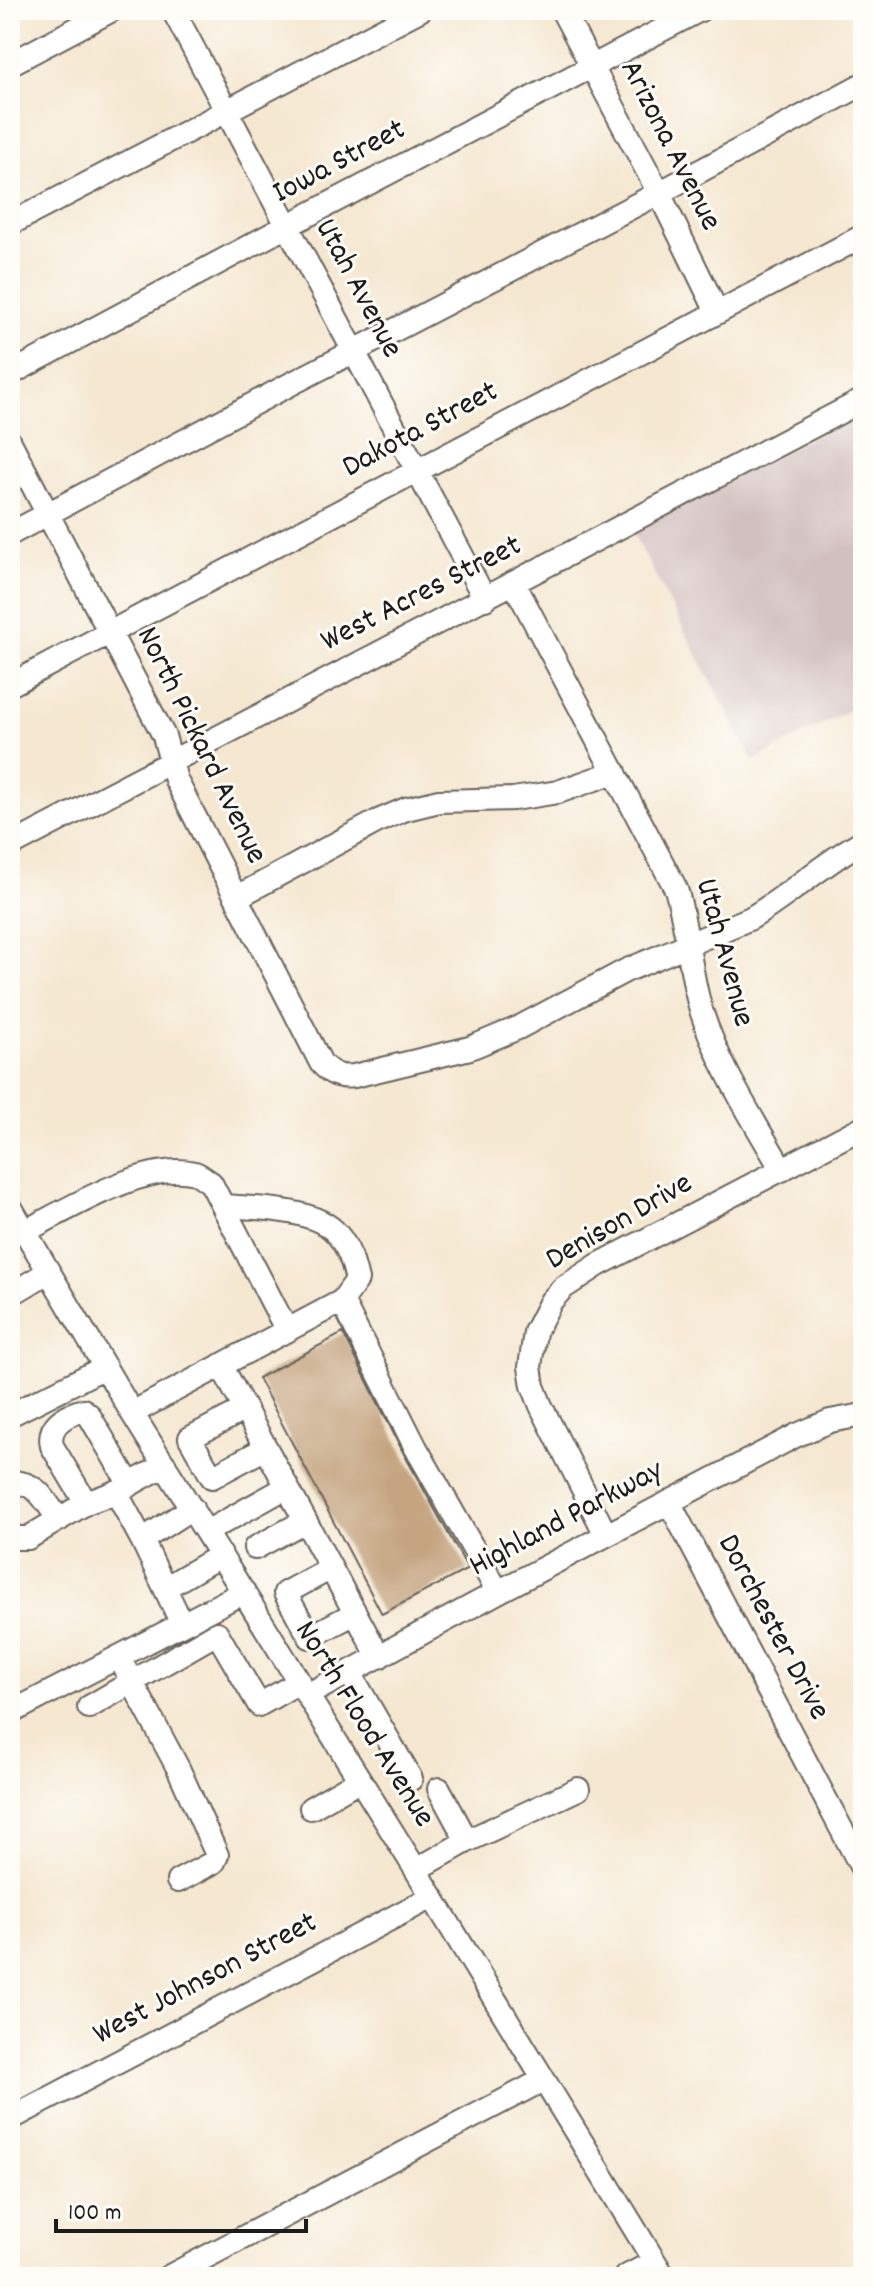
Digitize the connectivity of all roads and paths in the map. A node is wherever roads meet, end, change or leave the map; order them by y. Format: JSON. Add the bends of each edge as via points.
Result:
{"nodes":[{"id":1,"x":112,"y":10,"type":"edge"},
{"id":2,"x":173,"y":10,"type":"edge"},
{"id":3,"x":420,"y":10,"type":"edge"},
{"id":4,"x":562,"y":10,"type":"edge"},
{"id":5,"x":700,"y":10,"type":"edge"},
{"id":6,"x":10,"y":64,"type":"edge"},
{"id":7,"x":592,"y":67,"type":"junction"},
{"id":8,"x":863,"y":84,"type":"edge"},
{"id":9,"x":226,"y":111,"type":"junction"},
{"id":10,"x":659,"y":193,"type":"junction"},
{"id":11,"x":10,"y":224,"type":"edge"},
{"id":12,"x":287,"y":226,"type":"junction"},
{"id":13,"x":863,"y":236,"type":"edge"},
{"id":14,"x":717,"y":312,"type":"junction"},
{"id":15,"x":354,"y":351,"type":"junction"},
{"id":16,"x":10,"y":374,"type":"edge"},
{"id":17,"x":863,"y":400,"type":"edge"},
{"id":18,"x":10,"y":442,"type":"edge"},
{"id":19,"x":417,"y":469,"type":"junction"},
{"id":20,"x":48,"y":514,"type":"junction"},
{"id":21,"x":10,"y":534,"type":"edge"},
{"id":22,"x":514,"y":583,"type":"junction"},
{"id":23,"x":485,"y":599,"type":"junction"},
{"id":24,"x":110,"y":633,"type":"junction"},
{"id":25,"x":10,"y":685,"type":"edge"},
{"id":26,"x":171,"y":761,"type":"junction"},
{"id":27,"x":615,"y":772,"type":"junction"},
{"id":28,"x":863,"y":841,"type":"edge"},
{"id":29,"x":10,"y":846,"type":"edge"},
{"id":30,"x":237,"y":897,"type":"junction"},
{"id":31,"x":688,"y":946,"type":"junction"},
{"id":32,"x":863,"y":1127,"type":"edge"},
{"id":33,"x":782,"y":1170,"type":"junction"},
{"id":34,"x":223,"y":1206,"type":"junction"},
{"id":35,"x":10,"y":1208,"type":"edge"},
{"id":36,"x":24,"y":1232,"type":"junction"},
{"id":37,"x":48,"y":1272,"type":"junction"},
{"id":38,"x":10,"y":1295,"type":"edge"},
{"id":39,"x":342,"y":1301,"type":"junction"},
{"id":40,"x":287,"y":1331,"type":"junction"},
{"id":41,"x":221,"y":1365,"type":"junction"},
{"id":42,"x":105,"y":1367,"type":"junction"},
{"id":43,"x":245,"y":1409,"type":"junction"},
{"id":44,"x":132,"y":1413,"type":"junction"},
{"id":45,"x":10,"y":1415,"type":"edge"},
{"id":46,"x":863,"y":1415,"type":"edge"},
{"id":47,"x":266,"y":1448,"type":"junction"},
{"id":48,"x":165,"y":1465,"type":"junction"},
{"id":49,"x":10,"y":1482,"type":"edge"},
{"id":50,"x":287,"y":1487,"type":"junction"},
{"id":51,"x":123,"y":1489,"type":"junction"},
{"id":52,"x":669,"y":1502,"type":"junction"},
{"id":53,"x":86,"y":1503,"type":"junction"},
{"id":54,"x":192,"y":1508,"type":"junction"},
{"id":55,"x":59,"y":1520,"type":"junction"},
{"id":56,"x":305,"y":1521,"type":"junction"},
{"id":57,"x":206,"y":1532,"type":"junction"},
{"id":58,"x":10,"y":1533,"type":"edge"},
{"id":59,"x":606,"y":1535,"type":"junction"},
{"id":60,"x":142,"y":1540,"type":"junction"},
{"id":61,"x":255,"y":1548,"type":"dead end"},
{"id":62,"x":221,"y":1555,"type":"junction"},
{"id":63,"x":331,"y":1568,"type":"junction"},
{"id":64,"x":165,"y":1588,"type":"junction"},
{"id":65,"x":244,"y":1592,"type":"junction"},
{"id":66,"x":498,"y":1592,"type":"junction"},
{"id":67,"x":355,"y":1613,"type":"junction"},
{"id":68,"x":182,"y":1624,"type":"junction"},
{"id":69,"x":119,"y":1657,"type":"junction"},
{"id":70,"x":379,"y":1657,"type":"junction"},
{"id":71,"x":350,"y":1673,"type":"junction"},
{"id":72,"x":132,"y":1682,"type":"junction"},
{"id":73,"x":303,"y":1689,"type":"junction"},
{"id":74,"x":89,"y":1707,"type":"dead end"},
{"id":75,"x":10,"y":1713,"type":"edge"},
{"id":76,"x":411,"y":1779,"type":"dead end"},
{"id":77,"x":359,"y":1780,"type":"junction"},
{"id":78,"x":439,"y":1789,"type":"dead end"},
{"id":79,"x":578,"y":1789,"type":"dead end"},
{"id":80,"x":311,"y":1808,"type":"dead end"},
{"id":81,"x":467,"y":1841,"type":"junction"},
{"id":82,"x":416,"y":1870,"type":"junction"},
{"id":83,"x":863,"y":1870,"type":"edge"},
{"id":84,"x":178,"y":1881,"type":"dead end"},
{"id":85,"x":432,"y":1897,"type":"junction"},
{"id":86,"x":543,"y":2080,"type":"junction"},
{"id":87,"x":10,"y":2119,"type":"edge"},
{"id":88,"x":659,"y":2269,"type":"edge"},
{"id":89,"x":168,"y":2277,"type":"edge"},
{"id":90,"x":625,"y":2277,"type":"edge"}],
"edges":[{"from":1,"to":6,"type":"street"},
{"from":2,"to":9,"type":"street","name":"Utah Avenue"},
{"from":3,"to":9,"type":"street"},
{"from":4,"to":7,"type":"street","name":"Arizona Avenue"},
{"from":5,"to":7,"type":"street","name":"Iowa Street"},
{"from":7,"to":10,"type":"street","name":"Arizona Avenue"},
{"from":7,"to":12,"type":"street","name":"Iowa Street"},
{"from":8,"to":10,"type":"street"},
{"from":9,"to":11,"type":"street"},
{"from":9,"to":12,"type":"street","name":"Utah Avenue"},
{"from":10,"to":14,"type":"street","name":"Arizona Avenue"},
{"from":10,"to":15,"type":"street"},
{"from":12,"to":15,"type":"street","name":"Utah Avenue"},
{"from":12,"to":16,"type":"street","name":"Iowa Street"},
{"from":13,"to":14,"type":"street","name":"Dakota Street"},
{"from":14,"to":19,"type":"street","name":"Dakota Street"},
{"from":15,"to":19,"type":"street","name":"Utah Avenue"},
{"from":15,"to":20,"type":"street"},
{"from":17,"to":22,"type":"street","name":"West Acres Street"},
{"from":18,"to":20,"type":"street","name":"North Pickard Avenue"},
{"from":19,"to":23,"type":"street","name":"Utah Avenue"},
{"from":19,"to":24,"type":"street","name":"Dakota Street"},
{"from":20,"to":21,"type":"street"},
{"from":20,"to":24,"type":"street","name":"North Pickard Avenue"},
{"from":22,"to":23,"type":"street","name":"West Acres Street"},
{"from":22,"to":27,"type":"street","name":"Utah Avenue"},
{"from":23,"to":26,"type":"street","name":"West Acres Street"},
{"from":24,"to":25,"type":"street","name":"Dakota Street"},
{"from":24,"to":26,"type":"street","name":"North Pickard Avenue","via":[[164,736]]},
{"from":26,"to":29,"type":"street","name":"West Acres Street"},
{"from":26,"to":30,"type":"street","name":"North Pickard Avenue"},
{"from":27,"to":30,"type":"street","via":[[558,792],[439,801],[406,809]]},
{"from":27,"to":31,"type":"street","name":"Utah Avenue","via":[[676,889]]},
{"from":28,"to":31,"type":"street","via":[[770,907]]},
{"from":30,"to":31,"type":"street","name":"North Pickard Avenue","via":[[321,1063],[343,1077],[470,1048],[625,971]]},
{"from":31,"to":33,"type":"street","name":"Utah Avenue","via":[[710,1034]]},
{"from":32,"to":33,"type":"street","name":"Denison Drive"},
{"from":33,"to":59,"type":"street","name":"Denison Drive","via":[[577,1278],[542,1314],[531,1348],[533,1386]]},
{"from":34,"to":36,"type":"street","via":[[211,1183],[197,1174],[166,1171],[97,1193]]},
{"from":34,"to":39,"type":"street","via":[[314,1218],[336,1232],[353,1259],[357,1280]]},
{"from":34,"to":40,"type":"street"},
{"from":35,"to":36,"type":"street","name":"North Flood Avenue"},
{"from":36,"to":37,"type":"street","name":"North Flood Avenue"},
{"from":37,"to":38,"type":"street"},
{"from":37,"to":42,"type":"street","name":"North Flood Avenue"},
{"from":39,"to":40,"type":"street"},
{"from":39,"to":66,"type":"street","via":[[416,1448]]},
{"from":40,"to":41,"type":"street"},
{"from":41,"to":43,"type":"street"},
{"from":41,"to":44,"type":"street"},
{"from":42,"to":44,"type":"street","name":"North Flood Avenue"},
{"from":42,"to":45,"type":"street"},
{"from":43,"to":47,"type":"street"},
{"from":43,"to":47,"type":"street","via":[[190,1438],[212,1477]]},
{"from":44,"to":48,"type":"street","name":"North Flood Avenue"},
{"from":46,"to":52,"type":"street","name":"Highland Parkway","via":[[821,1424]]},
{"from":47,"to":50,"type":"street"},
{"from":48,"to":51,"type":"street"},
{"from":48,"to":54,"type":"street","name":"North Flood Avenue"},
{"from":49,"to":55,"type":"street","via":[[39,1491]]},
{"from":50,"to":56,"type":"street"},
{"from":50,"to":57,"type":"street"},
{"from":51,"to":53,"type":"street"},
{"from":51,"to":53,"type":"street","via":[[112,1454],[89,1415],[83,1410],[72,1413],[55,1424],[50,1436]]},
{"from":51,"to":60,"type":"street"},
{"from":52,"to":59,"type":"street","name":"Highland Parkway"},
{"from":52,"to":83,"type":"street","name":"Dorchester Drive"},
{"from":53,"to":55,"type":"street"},
{"from":54,"to":57,"type":"street","name":"North Flood Avenue"},
{"from":54,"to":60,"type":"street"},
{"from":55,"to":58,"type":"street","via":[[28,1538]]},
{"from":56,"to":61,"type":"street"},
{"from":56,"to":63,"type":"street"},
{"from":57,"to":62,"type":"street","name":"North Flood Avenue"},
{"from":59,"to":66,"type":"street","name":"Highland Parkway"},
{"from":60,"to":64,"type":"street"},
{"from":62,"to":64,"type":"street"},
{"from":62,"to":65,"type":"street","name":"North Flood Avenue"},
{"from":63,"to":67,"type":"street"},
{"from":63,"to":67,"type":"street","via":[[285,1593],[310,1637]]},
{"from":64,"to":68,"type":"street"},
{"from":65,"to":68,"type":"street"},
{"from":65,"to":73,"type":"street","name":"North Flood Avenue"},
{"from":66,"to":70,"type":"street","name":"Highland Parkway"},
{"from":67,"to":70,"type":"street"},
{"from":68,"to":69,"type":"street"},
{"from":69,"to":72,"type":"street"},
{"from":69,"to":75,"type":"street"},
{"from":70,"to":71,"type":"street","name":"Highland Parkway"},
{"from":71,"to":73,"type":"street","name":"Highland Parkway"},
{"from":71,"to":76,"type":"street"},
{"from":72,"to":73,"type":"street","name":"Highland Parkway","via":[[217,1633],[259,1705]]},
{"from":72,"to":74,"type":"street"},
{"from":72,"to":84,"type":"street","via":[[217,1855],[214,1862]]},
{"from":73,"to":77,"type":"street","name":"North Flood Avenue"},
{"from":77,"to":80,"type":"street"},
{"from":77,"to":82,"type":"street","name":"North Flood Avenue"},
{"from":78,"to":81,"type":"street"},
{"from":79,"to":81,"type":"street"},
{"from":81,"to":82,"type":"street"},
{"from":82,"to":85,"type":"street","name":"North Flood Avenue"},
{"from":85,"to":86,"type":"street","name":"North Flood Avenue"},
{"from":85,"to":87,"type":"street","name":"West Johnson Street"},
{"from":86,"to":88,"type":"street","name":"North Flood Avenue"},
{"from":86,"to":89,"type":"street"},
{"from":88,"to":90,"type":"street"}]}
